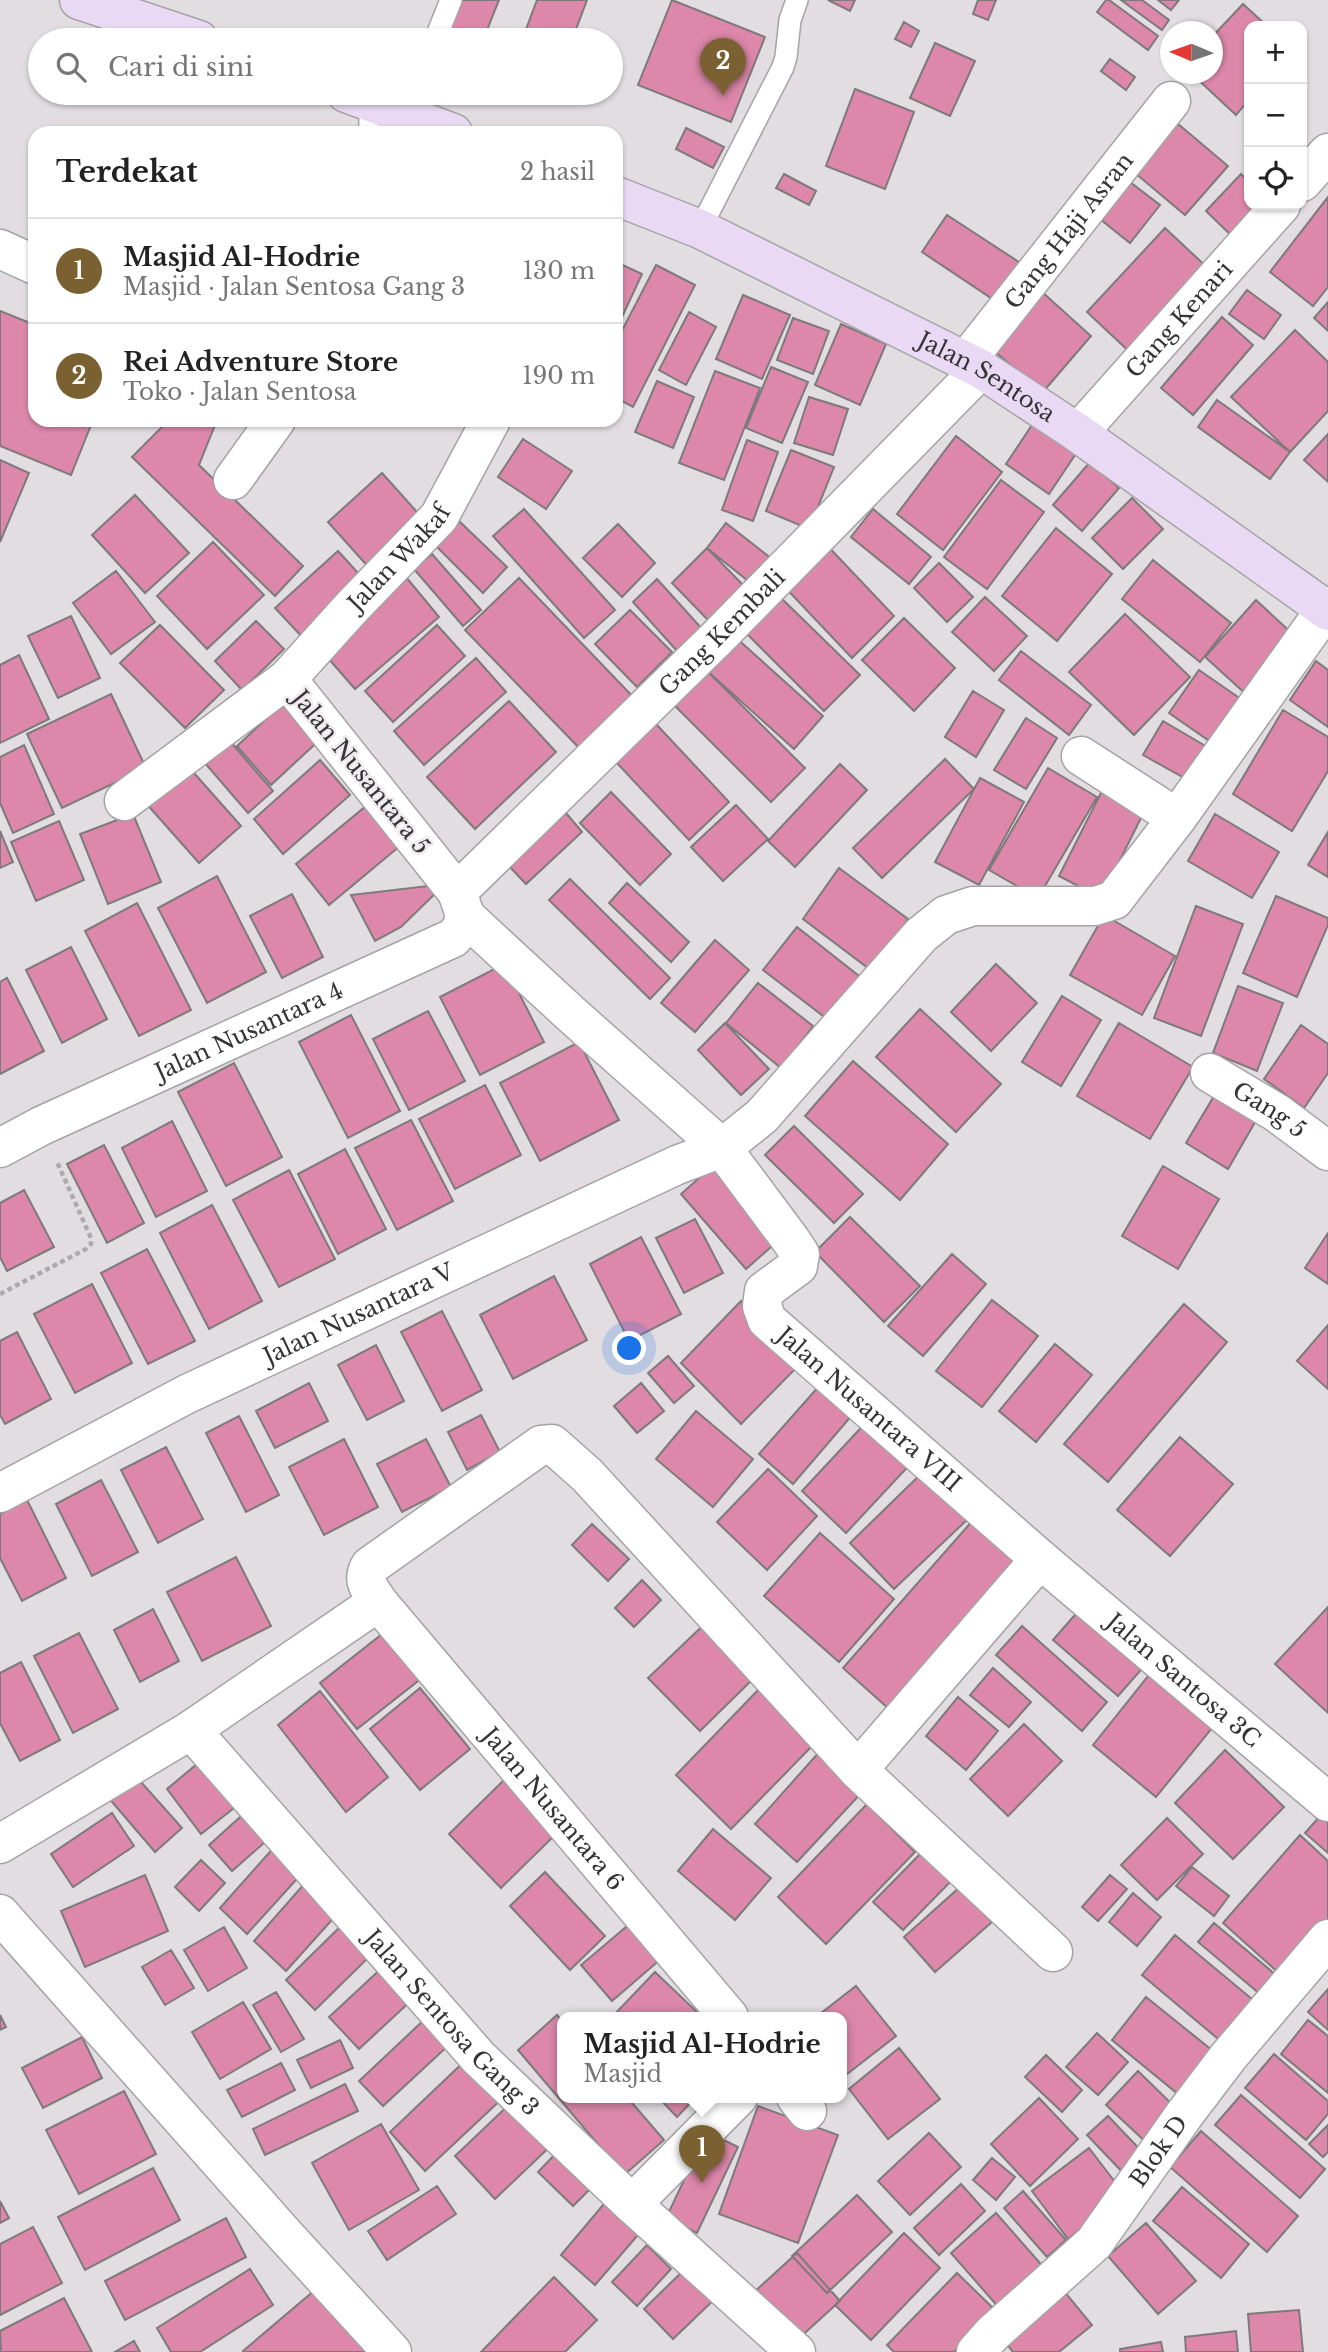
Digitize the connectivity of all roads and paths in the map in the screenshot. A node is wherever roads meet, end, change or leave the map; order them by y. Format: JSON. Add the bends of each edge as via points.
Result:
{"nodes":[{"id":1,"x":79,"y":0,"type":"edge"},
{"id":2,"x":452,"y":0,"type":"edge"},
{"id":3,"x":797,"y":0,"type":"edge"},
{"id":4,"x":163,"y":28,"type":"edge"},
{"id":5,"x":440,"y":28,"type":"edge"},
{"id":6,"x":1171,"y":101,"type":"dead end"},
{"id":7,"x":384,"y":109,"type":"edge"},
{"id":8,"x":433,"y":126,"type":"edge"},
{"id":9,"x":1328,"y":152,"type":"edge"},
{"id":10,"x":1307,"y":176,"type":"edge"},
{"id":11,"x":623,"y":199,"type":"edge"},
{"id":12,"x":1277,"y":210,"type":"edge"},
{"id":13,"x":700,"y":229,"type":"junction"},
{"id":14,"x":0,"y":249,"type":"edge"},
{"id":15,"x":28,"y":262,"type":"edge"},
{"id":16,"x":974,"y":365,"type":"junction"},
{"id":17,"x":271,"y":427,"type":"edge"},
{"id":18,"x":487,"y":427,"type":"edge"},
{"id":19,"x":1078,"y":433,"type":"junction"},
{"id":20,"x":233,"y":481,"type":"dead end"},
{"id":21,"x":1327,"y":608,"type":"edge"},
{"id":22,"x":287,"y":680,"type":"junction"},
{"id":23,"x":1081,"y":756,"type":"dead end"},
{"id":24,"x":124,"y":802,"type":"dead end"},
{"id":25,"x":1177,"y":818,"type":"junction"},
{"id":26,"x":461,"y":904,"type":"junction"},
{"id":27,"x":1210,"y":1073,"type":"dead end"},
{"id":28,"x":41,"y":1126,"type":"junction"},
{"id":29,"x":0,"y":1148,"type":"edge"},
{"id":30,"x":722,"y":1148,"type":"junction"},
{"id":31,"x":1328,"y":1151,"type":"edge"},
{"id":32,"x":0,"y":1294,"type":"edge"},
{"id":33,"x":0,"y":1493,"type":"edge"},
{"id":34,"x":1040,"y":1559,"type":"junction"},
{"id":35,"x":378,"y":1602,"type":"junction"},
{"id":36,"x":191,"y":1730,"type":"junction"},
{"id":37,"x":858,"y":1770,"type":"junction"},
{"id":38,"x":1328,"y":1802,"type":"edge"},
{"id":39,"x":0,"y":1844,"type":"edge"},
{"id":40,"x":0,"y":1914,"type":"edge"},
{"id":41,"x":1328,"y":1939,"type":"edge"},
{"id":42,"x":1053,"y":1952,"type":"dead end"},
{"id":43,"x":725,"y":2012,"type":"edge"},
{"id":44,"x":732,"y":2103,"type":"edge"},
{"id":45,"x":632,"y":2204,"type":"junction"},
{"id":46,"x":392,"y":2352,"type":"edge"},
{"id":47,"x":796,"y":2352,"type":"edge"},
{"id":48,"x":976,"y":2352,"type":"edge"}],
"edges":[{"from":1,"to":4,"type":"street"},
{"from":2,"to":5,"type":"lane"},
{"from":3,"to":13,"type":"lane","via":[[783,67]]},
{"from":6,"to":16,"type":"street","name":"Gang Haji Asran"},
{"from":7,"to":8,"type":"street"},
{"from":9,"to":10,"type":"street"},
{"from":11,"to":13,"type":"street","name":"Jalan Sentosa"},
{"from":12,"to":19,"type":"street","name":"Gang Kenari"},
{"from":13,"to":16,"type":"street","name":"Jalan Sentosa"},
{"from":14,"to":15,"type":"street"},
{"from":16,"to":19,"type":"street","name":"Jalan Sentosa"},
{"from":16,"to":26,"type":"street","name":"Gang Kembali"},
{"from":17,"to":20,"type":"street"},
{"from":18,"to":22,"type":"street","name":"Jalan Wakaf","via":[[439,517]]},
{"from":19,"to":21,"type":"street","name":"Jalan Sentosa"},
{"from":21,"to":25,"type":"street"},
{"from":22,"to":24,"type":"street","name":"Jalan Nusantara 5"},
{"from":22,"to":26,"type":"street","name":"Jalan Nusantara 5"},
{"from":23,"to":25,"type":"street"},
{"from":25,"to":30,"type":"street","name":"Jalan Nusantara V","via":[[1114,900],[1095,906],[973,906],[946,915],[921,935],[762,1116]]},
{"from":26,"to":28,"type":"street","name":"Jalan Nusantara 4","via":[[462,929],[453,938]]},
{"from":26,"to":30,"type":"street","name":"Jalan Nusantara 5","via":[[571,1014]]},
{"from":27,"to":31,"type":"street","name":"Gang 5","via":[[1277,1113]]},
{"from":28,"to":29,"type":"street","name":"Jalan Nusantara 4"},
{"from":28,"to":32,"type":"path","via":[[91,1244]]},
{"from":30,"to":33,"type":"street","name":"Jalan Nusantara V","via":[[187,1394]]},
{"from":30,"to":34,"type":"street","name":"Jalan Nusantara VIII","via":[[800,1254],[799,1266],[764,1291],[762,1306],[767,1320]]},
{"from":34,"to":37,"type":"street"},
{"from":34,"to":38,"type":"street","name":"Jalan Santosa 3C"},
{"from":35,"to":36,"type":"street"},
{"from":35,"to":37,"type":"street","via":[[365,1581],[370,1566],[541,1445],[552,1444],[587,1475]]},
{"from":35,"to":43,"type":"street","name":"Jalan Nusantara 6"},
{"from":36,"to":39,"type":"street"},
{"from":36,"to":45,"type":"street","name":"Jalan Sentosa Gang 3","via":[[479,2058]]},
{"from":37,"to":42,"type":"street"},
{"from":40,"to":46,"type":"street"},
{"from":41,"to":48,"type":"street","name":"Blok D","via":[[1228,2057],[1094,2243]]},
{"from":44,"to":45,"type":"street"},
{"from":45,"to":47,"type":"street","name":"Jalan Sentosa Gang 3"}]}
